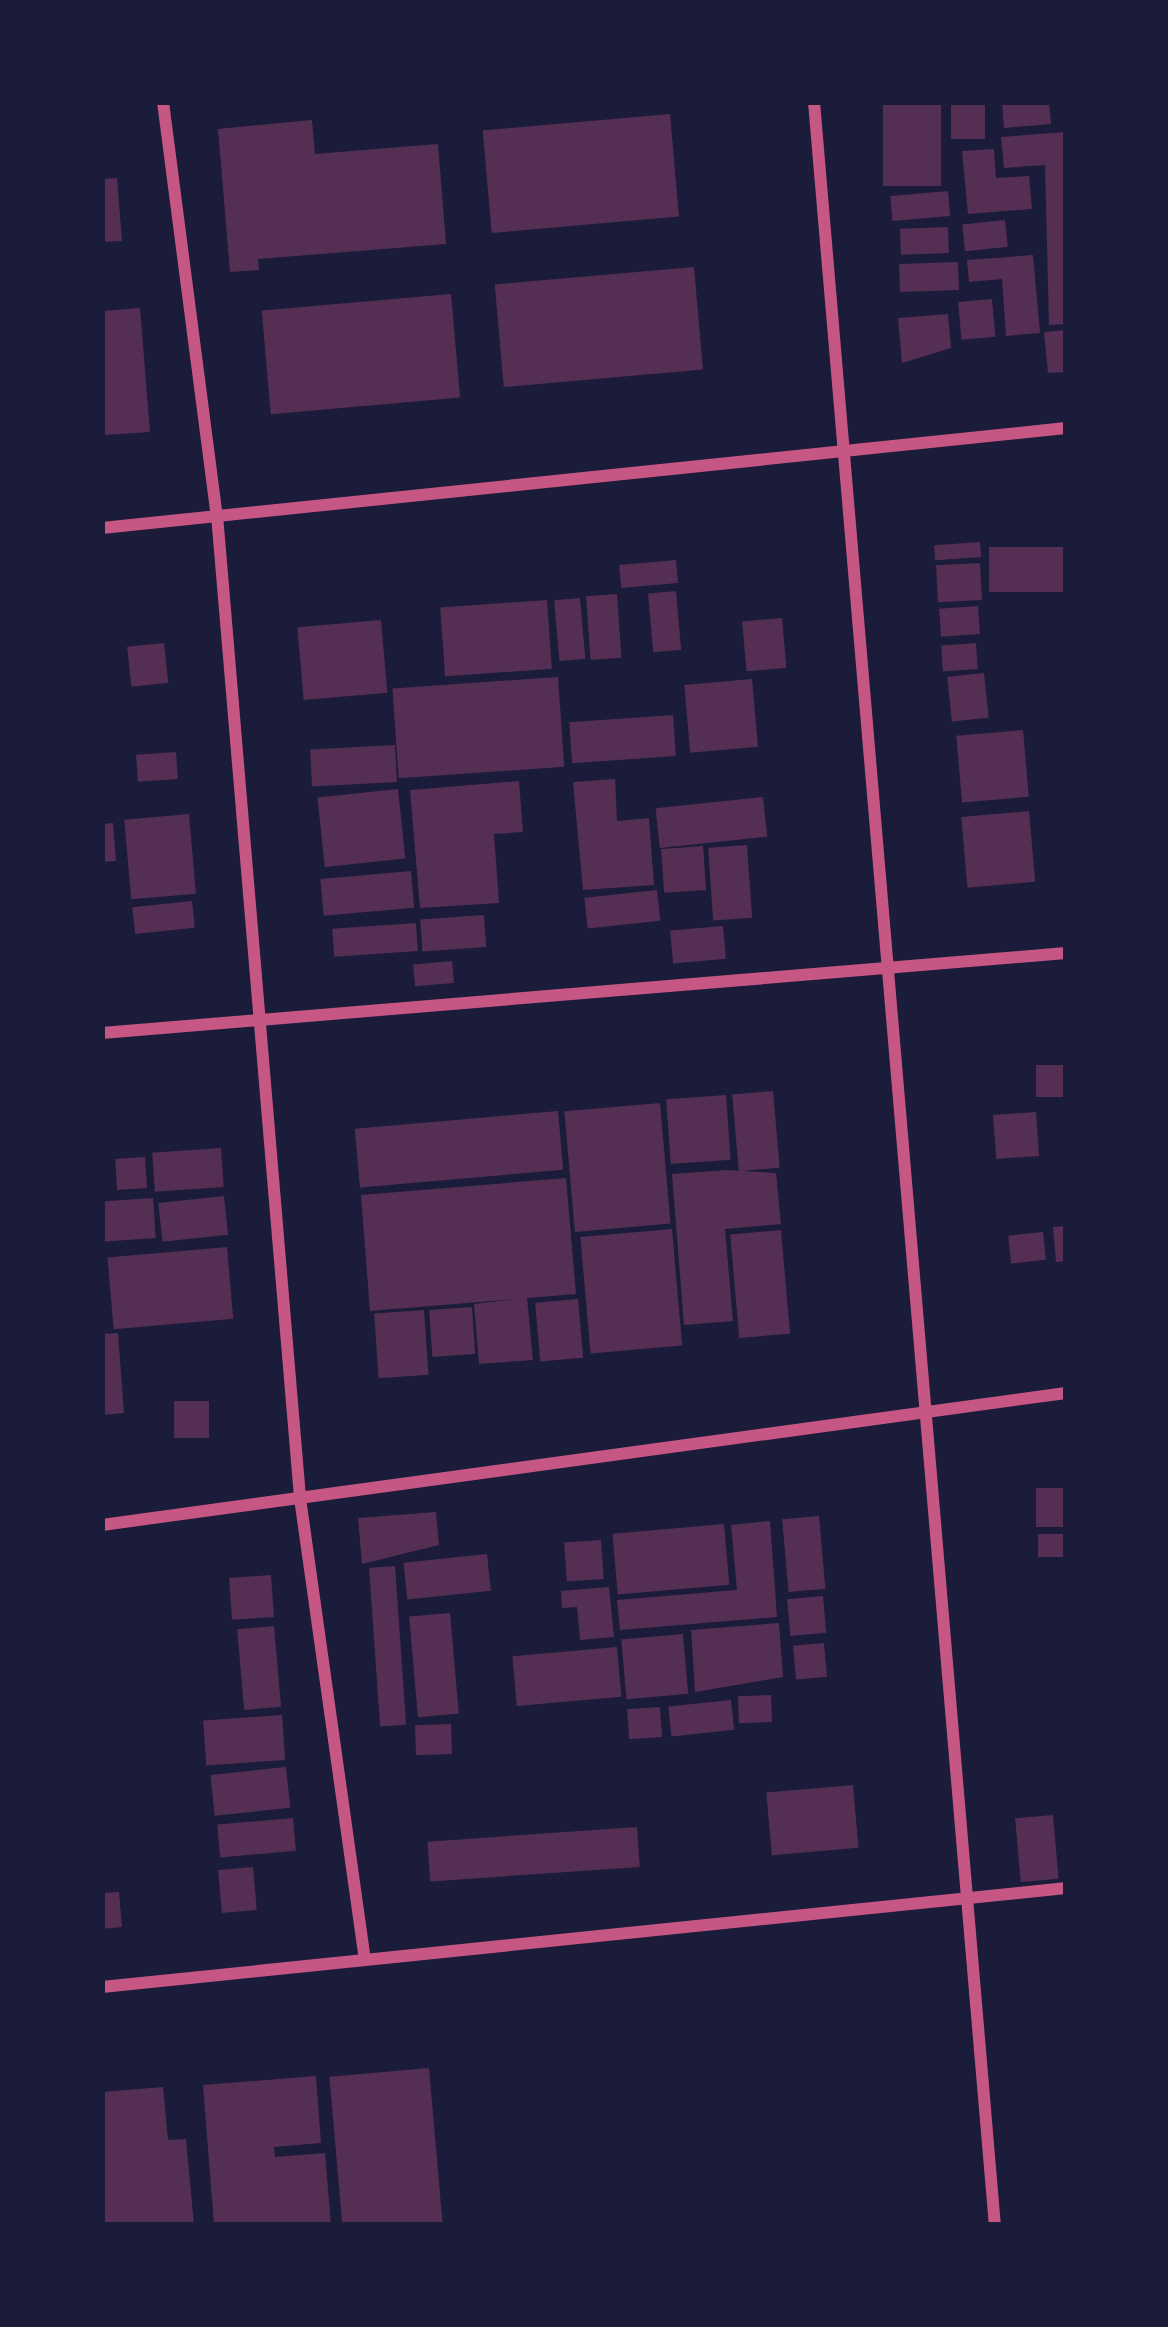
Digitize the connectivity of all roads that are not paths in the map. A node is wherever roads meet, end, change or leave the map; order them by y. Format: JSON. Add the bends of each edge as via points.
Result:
{"nodes":[{"id":1,"x":163,"y":102,"type":"edge"},
{"id":2,"x":814,"y":102,"type":"edge"},
{"id":3,"x":1066,"y":428,"type":"edge"},
{"id":4,"x":845,"y":450,"type":"junction"},
{"id":5,"x":217,"y":515,"type":"junction"},
{"id":6,"x":102,"y":528,"type":"edge"},
{"id":7,"x":1066,"y":953,"type":"edge"},
{"id":8,"x":891,"y":968,"type":"junction"},
{"id":9,"x":255,"y":1019,"type":"junction"},
{"id":10,"x":102,"y":1033,"type":"edge"},
{"id":11,"x":1066,"y":1393,"type":"edge"},
{"id":12,"x":930,"y":1411,"type":"junction"},
{"id":13,"x":300,"y":1498,"type":"junction"},
{"id":14,"x":102,"y":1525,"type":"edge"},
{"id":15,"x":1066,"y":1888,"type":"edge"},
{"id":16,"x":960,"y":1899,"type":"junction"},
{"id":17,"x":365,"y":1959,"type":"junction"},
{"id":18,"x":102,"y":1987,"type":"edge"},
{"id":19,"x":995,"y":2225,"type":"edge"}],
"edges":[{"from":1,"to":5,"type":"street"},
{"from":2,"to":4,"type":"street"},
{"from":3,"to":4,"type":"street"},
{"from":4,"to":5,"type":"street"},
{"from":4,"to":8,"type":"street"},
{"from":5,"to":6,"type":"street"},
{"from":5,"to":9,"type":"street"},
{"from":7,"to":8,"type":"street"},
{"from":8,"to":9,"type":"street"},
{"from":8,"to":12,"type":"street"},
{"from":9,"to":10,"type":"street"},
{"from":9,"to":13,"type":"street"},
{"from":11,"to":12,"type":"street"},
{"from":12,"to":13,"type":"street"},
{"from":12,"to":16,"type":"street"},
{"from":13,"to":14,"type":"street"},
{"from":13,"to":17,"type":"street"},
{"from":15,"to":16,"type":"street"},
{"from":16,"to":17,"type":"street"},
{"from":16,"to":19,"type":"street"},
{"from":17,"to":18,"type":"street"}]}
